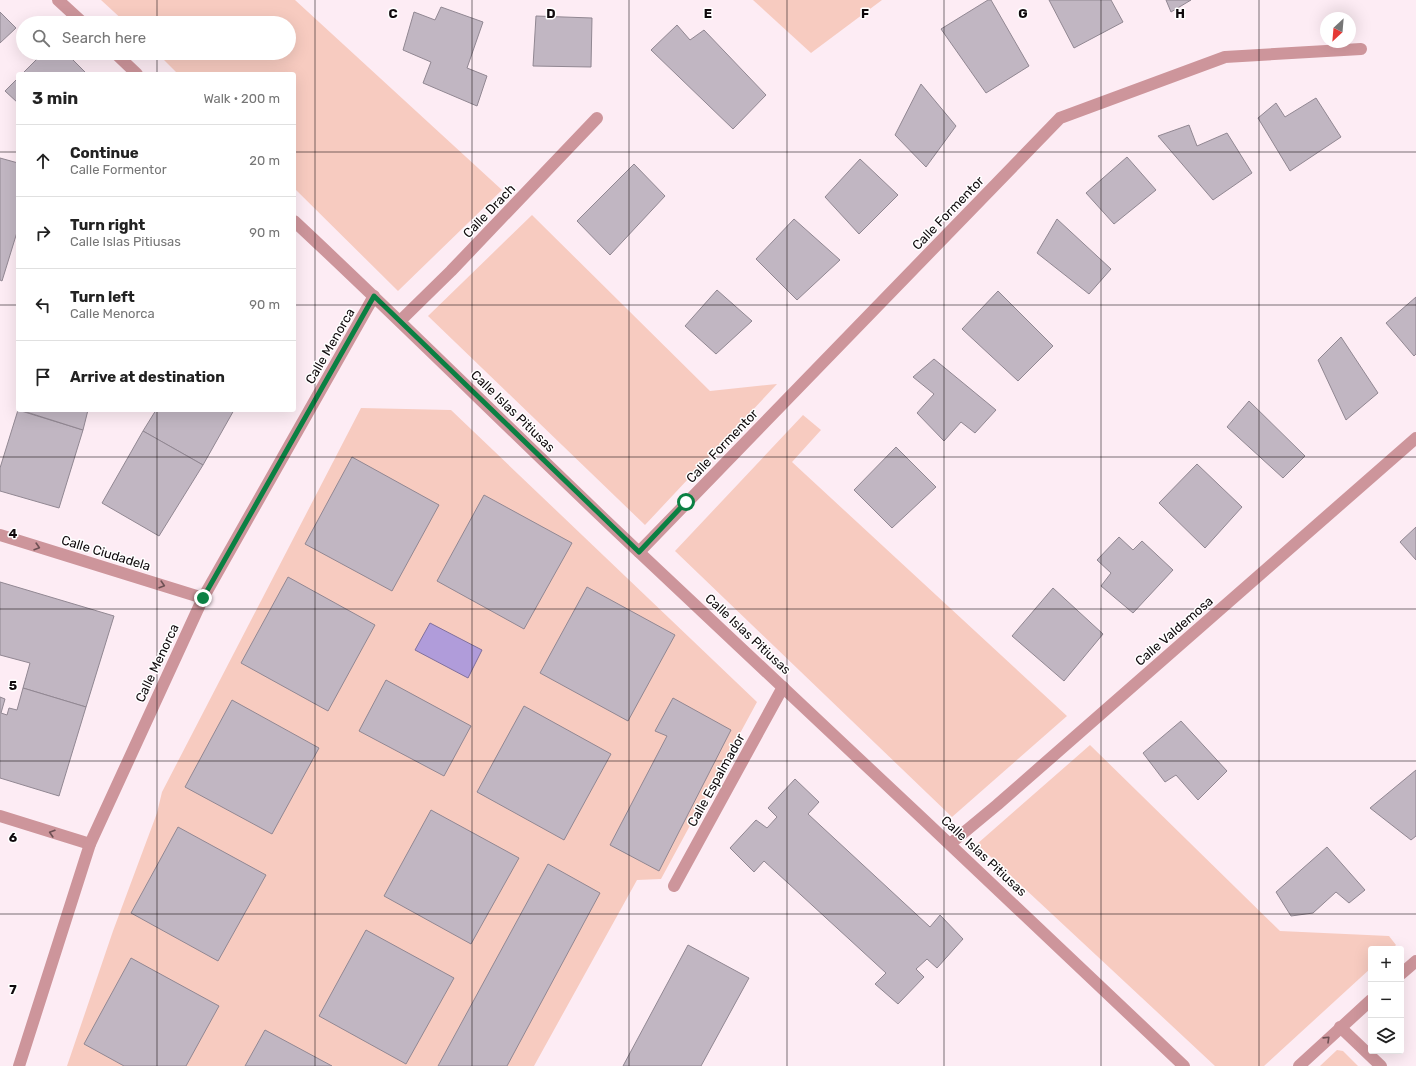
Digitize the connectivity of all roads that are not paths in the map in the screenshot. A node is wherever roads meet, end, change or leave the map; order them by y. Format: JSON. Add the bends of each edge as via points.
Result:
{"nodes":[{"id":1,"x":58,"y":0,"type":"edge"},
{"id":2,"x":75,"y":16,"type":"edge"},
{"id":3,"x":1361,"y":49,"type":"dead end"},
{"id":4,"x":122,"y":60,"type":"edge"},
{"id":5,"x":135,"y":72,"type":"edge"},
{"id":6,"x":597,"y":118,"type":"dead end"},
{"id":7,"x":296,"y":223,"type":"edge"},
{"id":8,"x":374,"y":296,"type":"junction"},
{"id":9,"x":400,"y":321,"type":"junction"},
{"id":10,"x":1416,"y":438,"type":"edge"},
{"id":11,"x":0,"y":536,"type":"edge"},
{"id":12,"x":639,"y":552,"type":"junction"},
{"id":13,"x":203,"y":598,"type":"junction"},
{"id":14,"x":783,"y":687,"type":"junction"},
{"id":15,"x":0,"y":816,"type":"edge"},
{"id":16,"x":90,"y":844,"type":"junction"},
{"id":17,"x":950,"y":844,"type":"junction"},
{"id":18,"x":674,"y":886,"type":"dead end"},
{"id":19,"x":1416,"y":961,"type":"edge"},
{"id":20,"x":1404,"y":971,"type":"edge"},
{"id":21,"x":1368,"y":1003,"type":"edge"},
{"id":22,"x":1340,"y":1027,"type":"junction"},
{"id":23,"x":19,"y":1066,"type":"edge"},
{"id":24,"x":1184,"y":1066,"type":"edge"},
{"id":25,"x":1299,"y":1066,"type":"edge"},
{"id":26,"x":1381,"y":1066,"type":"edge"}],
"edges":[{"from":1,"to":2,"type":"street"},
{"from":3,"to":12,"type":"street","name":"Calle Formentor","via":[[1225,57],[1060,118]]},
{"from":4,"to":5,"type":"street"},
{"from":6,"to":9,"type":"street","name":"Calle Drach"},
{"from":7,"to":8,"type":"street","name":"Calle Islas Pitiusas"},
{"from":8,"to":9,"type":"street","name":"Calle Islas Pitiusas"},
{"from":8,"to":13,"type":"street","name":"Calle Menorca"},
{"from":9,"to":12,"type":"street","name":"Calle Islas Pitiusas"},
{"from":10,"to":17,"type":"street","name":"Calle Valdemosa","via":[[997,806]]},
{"from":11,"to":13,"type":"street","name":"Calle Ciudadela","one_way":true},
{"from":12,"to":14,"type":"street","name":"Calle Islas Pitiusas"},
{"from":13,"to":16,"type":"street","name":"Calle Menorca"},
{"from":14,"to":17,"type":"street","name":"Calle Islas Pitiusas"},
{"from":14,"to":18,"type":"street","name":"Calle Espalmador"},
{"from":16,"to":15,"type":"street","one_way":true},
{"from":16,"to":23,"type":"street","name":"Calle Menorca"},
{"from":17,"to":24,"type":"street","name":"Calle Islas Pitiusas"},
{"from":19,"to":20,"type":"street"},
{"from":21,"to":22,"type":"street"},
{"from":25,"to":22,"type":"street","one_way":true},
{"from":22,"to":26,"type":"street"}]}
